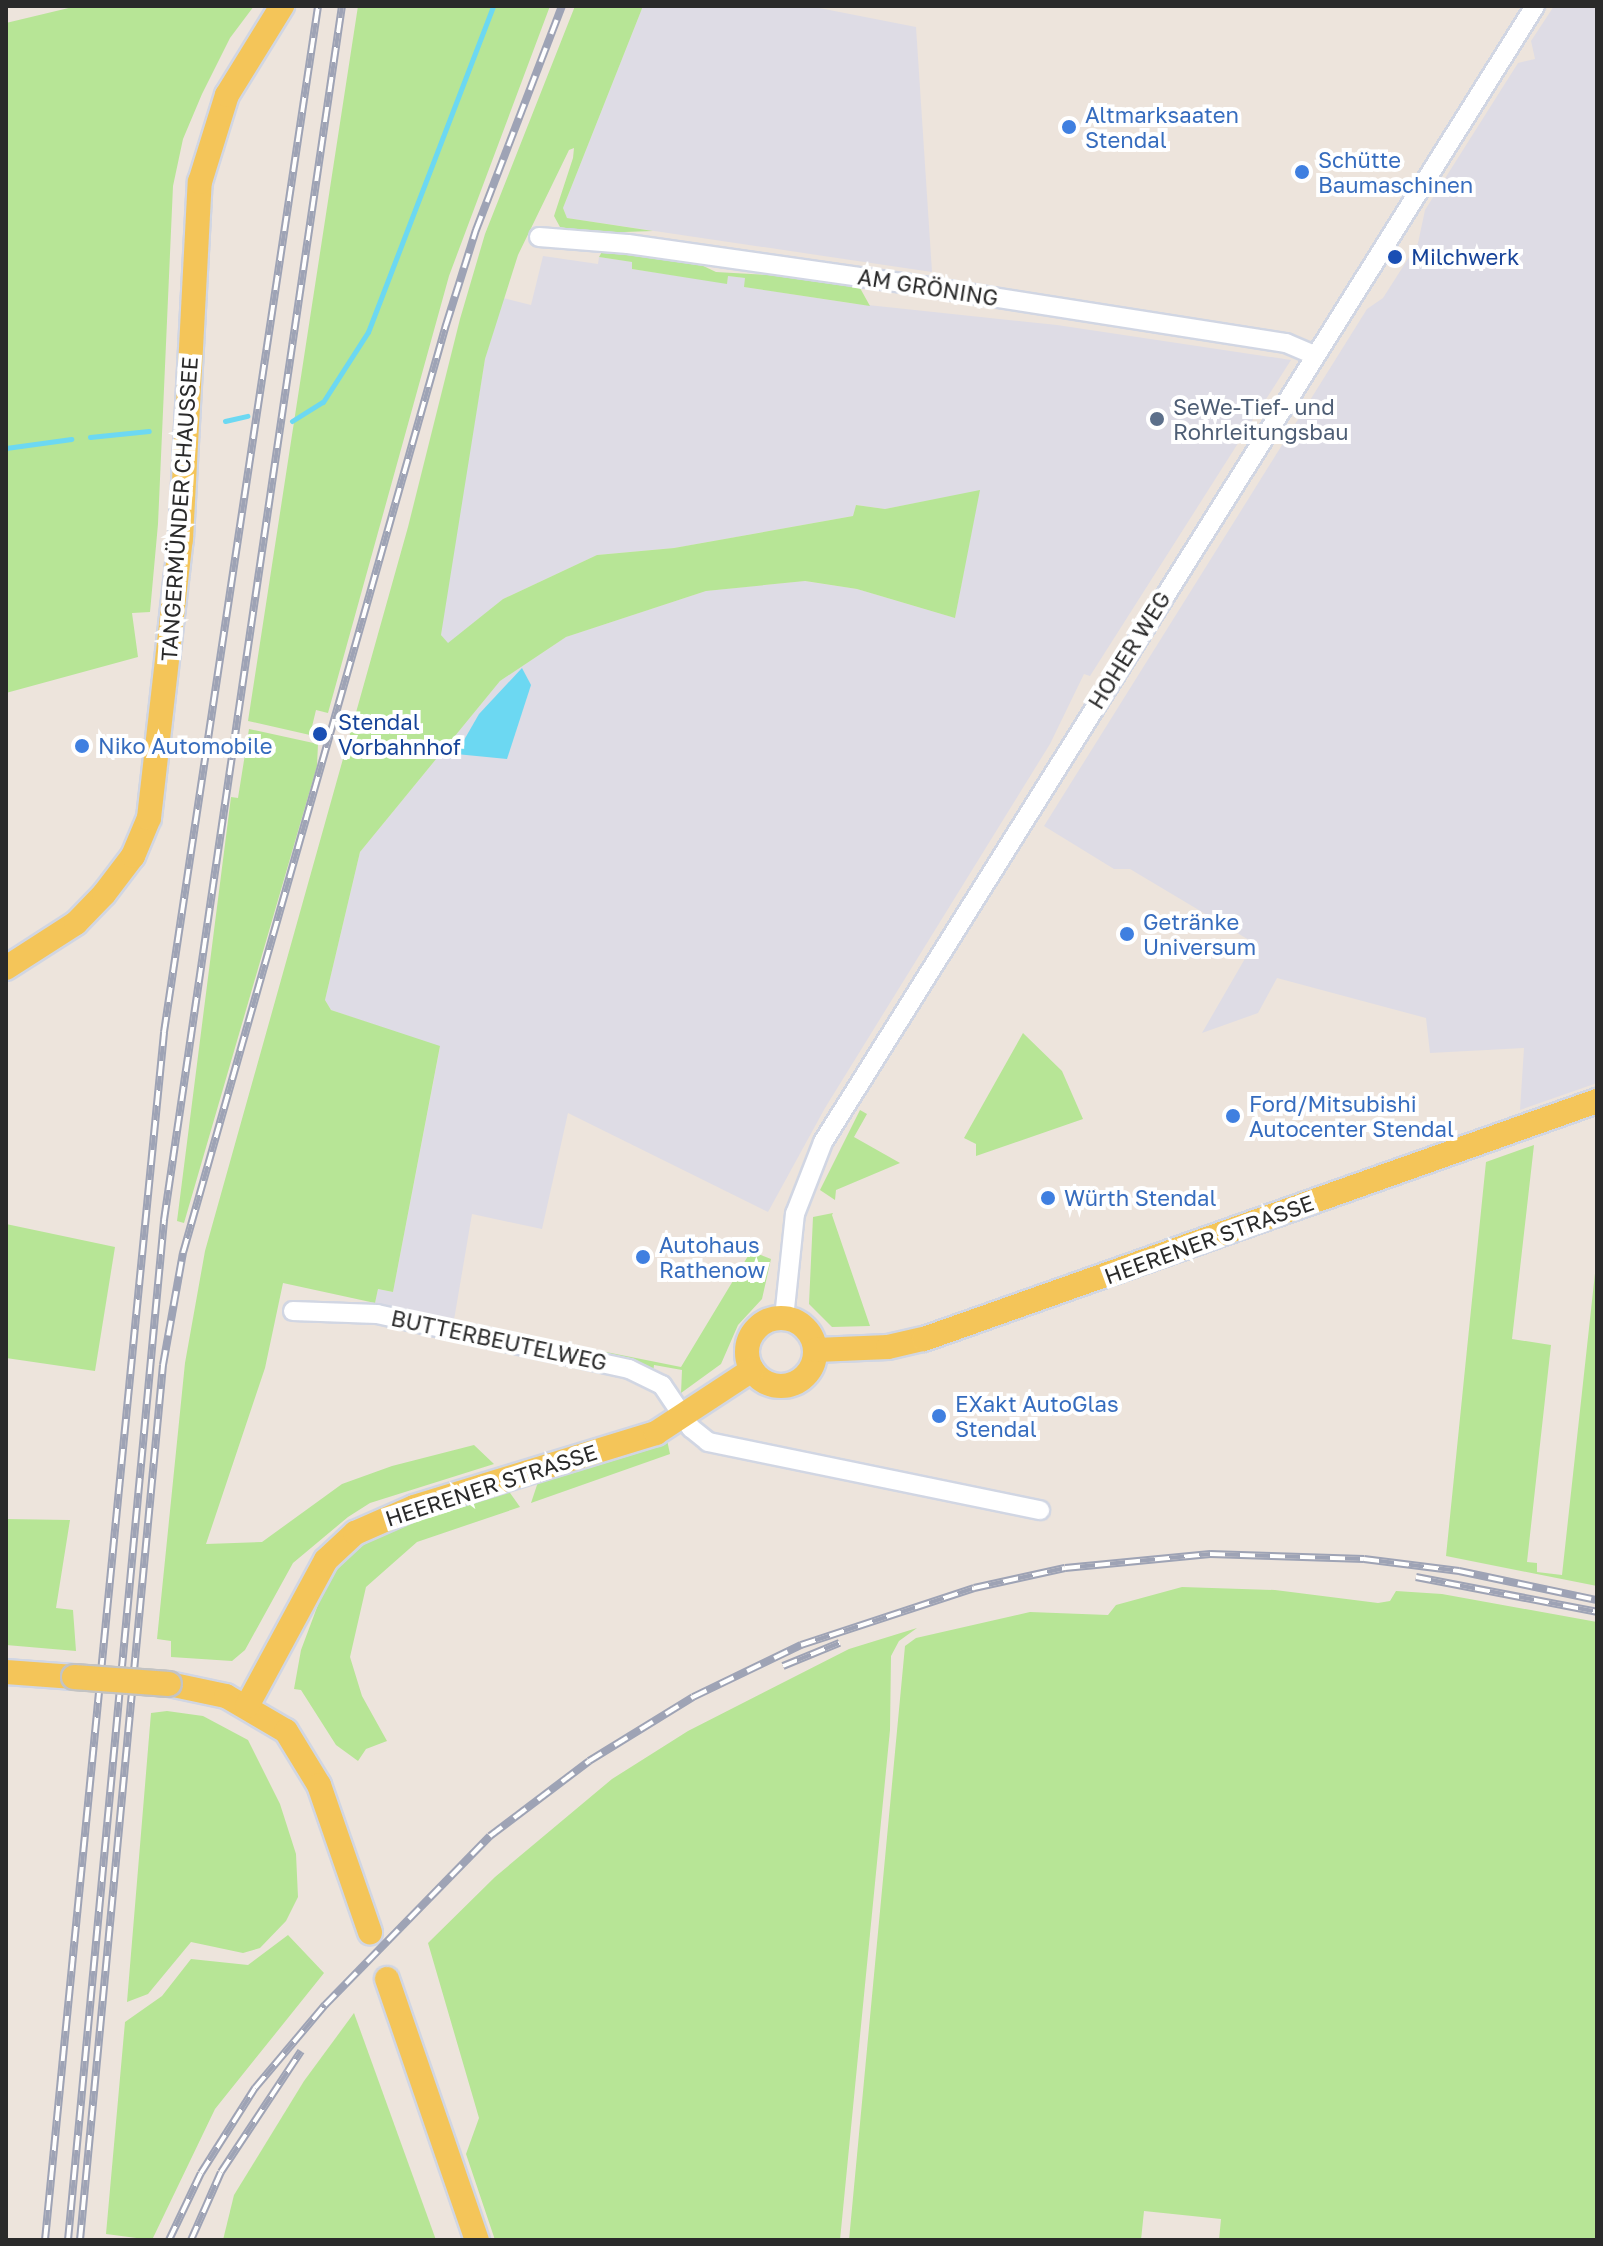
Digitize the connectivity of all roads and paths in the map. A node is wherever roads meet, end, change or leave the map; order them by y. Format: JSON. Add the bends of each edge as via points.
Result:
{"nodes":[{"id":1,"x":282,"y":6,"type":"edge"},
{"id":2,"x":1535,"y":6,"type":"edge"},
{"id":3,"x":539,"y":237,"type":"dead end"},
{"id":4,"x":1314,"y":355,"type":"junction"},
{"id":5,"x":6,"y":968,"type":"edge"},
{"id":6,"x":1597,"y":1101,"type":"edge"},
{"id":7,"x":293,"y":1311,"type":"dead end"},
{"id":8,"x":784,"y":1318,"type":"junction"},
{"id":9,"x":816,"y":1350,"type":"junction"},
{"id":10,"x":752,"y":1370,"type":"junction"},
{"id":11,"x":685,"y":1416,"type":"junction"},
{"id":12,"x":1040,"y":1510,"type":"dead end"},
{"id":13,"x":6,"y":1672,"type":"edge"},
{"id":14,"x":247,"y":1706,"type":"junction"},
{"id":15,"x":370,"y":1932,"type":"dead end"},
{"id":16,"x":387,"y":1979,"type":"dead end"},
{"id":17,"x":477,"y":2240,"type":"edge"}],
"edges":[{"from":1,"to":5,"type":"main road","name":"TANGERMÜNDER CHAUSSEE","via":[[219,116],[196,211],[181,539],[149,818],[133,856],[98,901],[76,923]]},
{"from":2,"to":4,"type":"street","name":"HOHER WEG"},
{"from":3,"to":4,"type":"street","name":"AM GRÖNING","via":[[628,244],[903,283],[1286,343]]},
{"from":4,"to":8,"type":"street","name":"HOHER WEG","via":[[823,1142],[797,1205]]},
{"from":6,"to":9,"type":"main road","name":"HEERENER STRASSE","via":[[924,1339],[888,1347]]},
{"from":7,"to":11,"type":"street","name":"BUTTERBEUTELWEG","via":[[377,1314],[629,1369],[662,1385]]},
{"from":8,"to":9,"type":"main road","via":[[803,1325]]},
{"from":8,"to":10,"type":"main road","via":[[766,1322],[752,1334],[747,1353]]},
{"from":9,"to":10,"type":"main road","via":[[811,1370],[787,1386],[768,1383]]},
{"from":10,"to":11,"type":"main road","name":"HEERENER STRASSE"},
{"from":11,"to":12,"type":"street","via":[[708,1442]]},
{"from":11,"to":14,"type":"main road","name":"HEERENER STRASSE","via":[[656,1433],[414,1507],[355,1533],[326,1560]]},
{"from":13,"to":14,"type":"main road","bridge":true,"via":[[169,1684],[210,1691]]},
{"from":14,"to":15,"type":"main road","via":[[286,1731],[307,1762]]},
{"from":16,"to":17,"type":"main road"}]}
